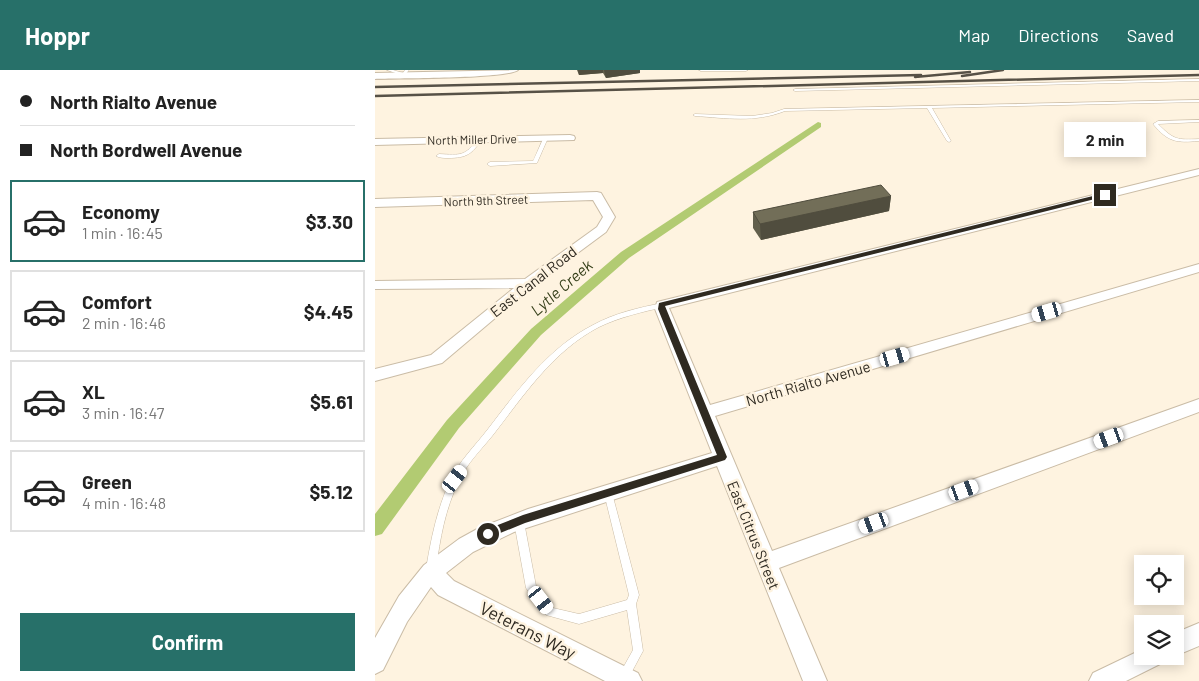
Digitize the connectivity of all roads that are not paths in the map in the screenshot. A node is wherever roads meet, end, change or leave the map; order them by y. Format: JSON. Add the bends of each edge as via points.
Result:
{"nodes":[{"id":1,"x":389,"y":70,"type":"edge"},
{"id":2,"x":514,"y":70,"type":"edge"},
{"id":3,"x":701,"y":70,"type":"edge"},
{"id":4,"x":746,"y":70,"type":"edge"},
{"id":5,"x":426,"y":72,"type":"edge"},
{"id":6,"x":406,"y":73,"type":"edge"},
{"id":7,"x":375,"y":76,"type":"edge"},
{"id":8,"x":1199,"y":80,"type":"edge"},
{"id":9,"x":795,"y":90,"type":"dead end"},
{"id":10,"x":1199,"y":101,"type":"edge"},
{"id":11,"x":929,"y":107,"type":"junction"},
{"id":12,"x":695,"y":115,"type":"dead end"},
{"id":13,"x":1199,"y":121,"type":"edge"},
{"id":14,"x":546,"y":138,"type":"junction"},
{"id":15,"x":570,"y":138,"type":"dead end"},
{"id":16,"x":480,"y":139,"type":"junction"},
{"id":17,"x":1199,"y":140,"type":"edge"},
{"id":18,"x":949,"y":141,"type":"dead end"},
{"id":19,"x":375,"y":142,"type":"edge"},
{"id":20,"x":439,"y":156,"type":"dead end"},
{"id":21,"x":490,"y":164,"type":"dead end"},
{"id":22,"x":1199,"y":172,"type":"edge"},
{"id":23,"x":597,"y":196,"type":"joint"},
{"id":24,"x":375,"y":204,"type":"edge"},
{"id":25,"x":1199,"y":268,"type":"edge"},
{"id":26,"x":528,"y":282,"type":"junction"},
{"id":27,"x":375,"y":285,"type":"edge"},
{"id":28,"x":662,"y":305,"type":"junction"},
{"id":29,"x":375,"y":375,"type":"edge"},
{"id":30,"x":1199,"y":404,"type":"edge"},
{"id":31,"x":704,"y":413,"type":"junction"},
{"id":32,"x":722,"y":457,"type":"junction"},
{"id":33,"x":608,"y":493,"type":"junction"},
{"id":34,"x":519,"y":522,"type":"junction"},
{"id":35,"x":766,"y":563,"type":"junction"},
{"id":36,"x":431,"y":572,"type":"junction"},
{"id":37,"x":631,"y":604,"type":"junction"},
{"id":38,"x":1199,"y":634,"type":"edge"},
{"id":39,"x":1184,"y":641,"type":"edge"},
{"id":40,"x":375,"y":662,"type":"edge"},
{"id":41,"x":1134,"y":665,"type":"edge"},
{"id":42,"x":627,"y":679,"type":"edge"},
{"id":43,"x":815,"y":681,"type":"edge"},
{"id":44,"x":1101,"y":681,"type":"edge"}],
"edges":[{"from":1,"to":6,"type":"lane"},
{"from":2,"to":5,"type":"street"},
{"from":3,"to":4,"type":"lane"},
{"from":5,"to":6,"type":"street"},
{"from":6,"to":7,"type":"street"},
{"from":8,"to":9,"type":"lane"},
{"from":10,"to":11,"type":"lane"},
{"from":11,"to":12,"type":"lane","via":[[784,110],[770,116],[754,117]]},
{"from":11,"to":18,"type":"lane"},
{"from":13,"to":17,"type":"lane","via":[[1155,124],[1170,140]]},
{"from":14,"to":15,"type":"street","name":"North Miller Drive"},
{"from":14,"to":16,"type":"street","name":"North Miller Drive"},
{"from":14,"to":21,"type":"lane","via":[[535,162]]},
{"from":16,"to":19,"type":"street","name":"North Miller Drive"},
{"from":16,"to":20,"type":"lane","via":[[464,156]]},
{"from":22,"to":28,"type":"street"},
{"from":23,"to":24,"type":"street","name":"North 9th Street"},
{"from":23,"to":26,"type":"street","name":"East Canal Road","via":[[609,217],[602,229]]},
{"from":25,"to":31,"type":"street","name":"North Rialto Avenue"},
{"from":26,"to":27,"type":"street"},
{"from":26,"to":29,"type":"street","name":"East Canal Road","via":[[436,359]]},
{"from":28,"to":31,"type":"street","name":"East Citrus Street"},
{"from":28,"to":36,"type":"lane","via":[[616,317],[587,330],[566,344],[515,400],[455,479],[439,519]]},
{"from":30,"to":35,"type":"street"},
{"from":31,"to":32,"type":"street","name":"East Citrus Street"},
{"from":32,"to":33,"type":"street"},
{"from":32,"to":35,"type":"street","name":"East Citrus Street"},
{"from":33,"to":34,"type":"street"},
{"from":33,"to":37,"type":"lane","via":[[634,595]]},
{"from":34,"to":36,"type":"street","via":[[457,551]]},
{"from":34,"to":37,"type":"lane","via":[[531,588],[551,612],[579,619]]},
{"from":35,"to":43,"type":"street","name":"East Citrus Street"},
{"from":36,"to":40,"type":"street","via":[[399,613]]},
{"from":36,"to":42,"type":"street","name":"Veterans Way","via":[[446,588]]},
{"from":37,"to":42,"type":"lane","via":[[638,651]]},
{"from":38,"to":39,"type":"street"},
{"from":41,"to":44,"type":"street"}]}
